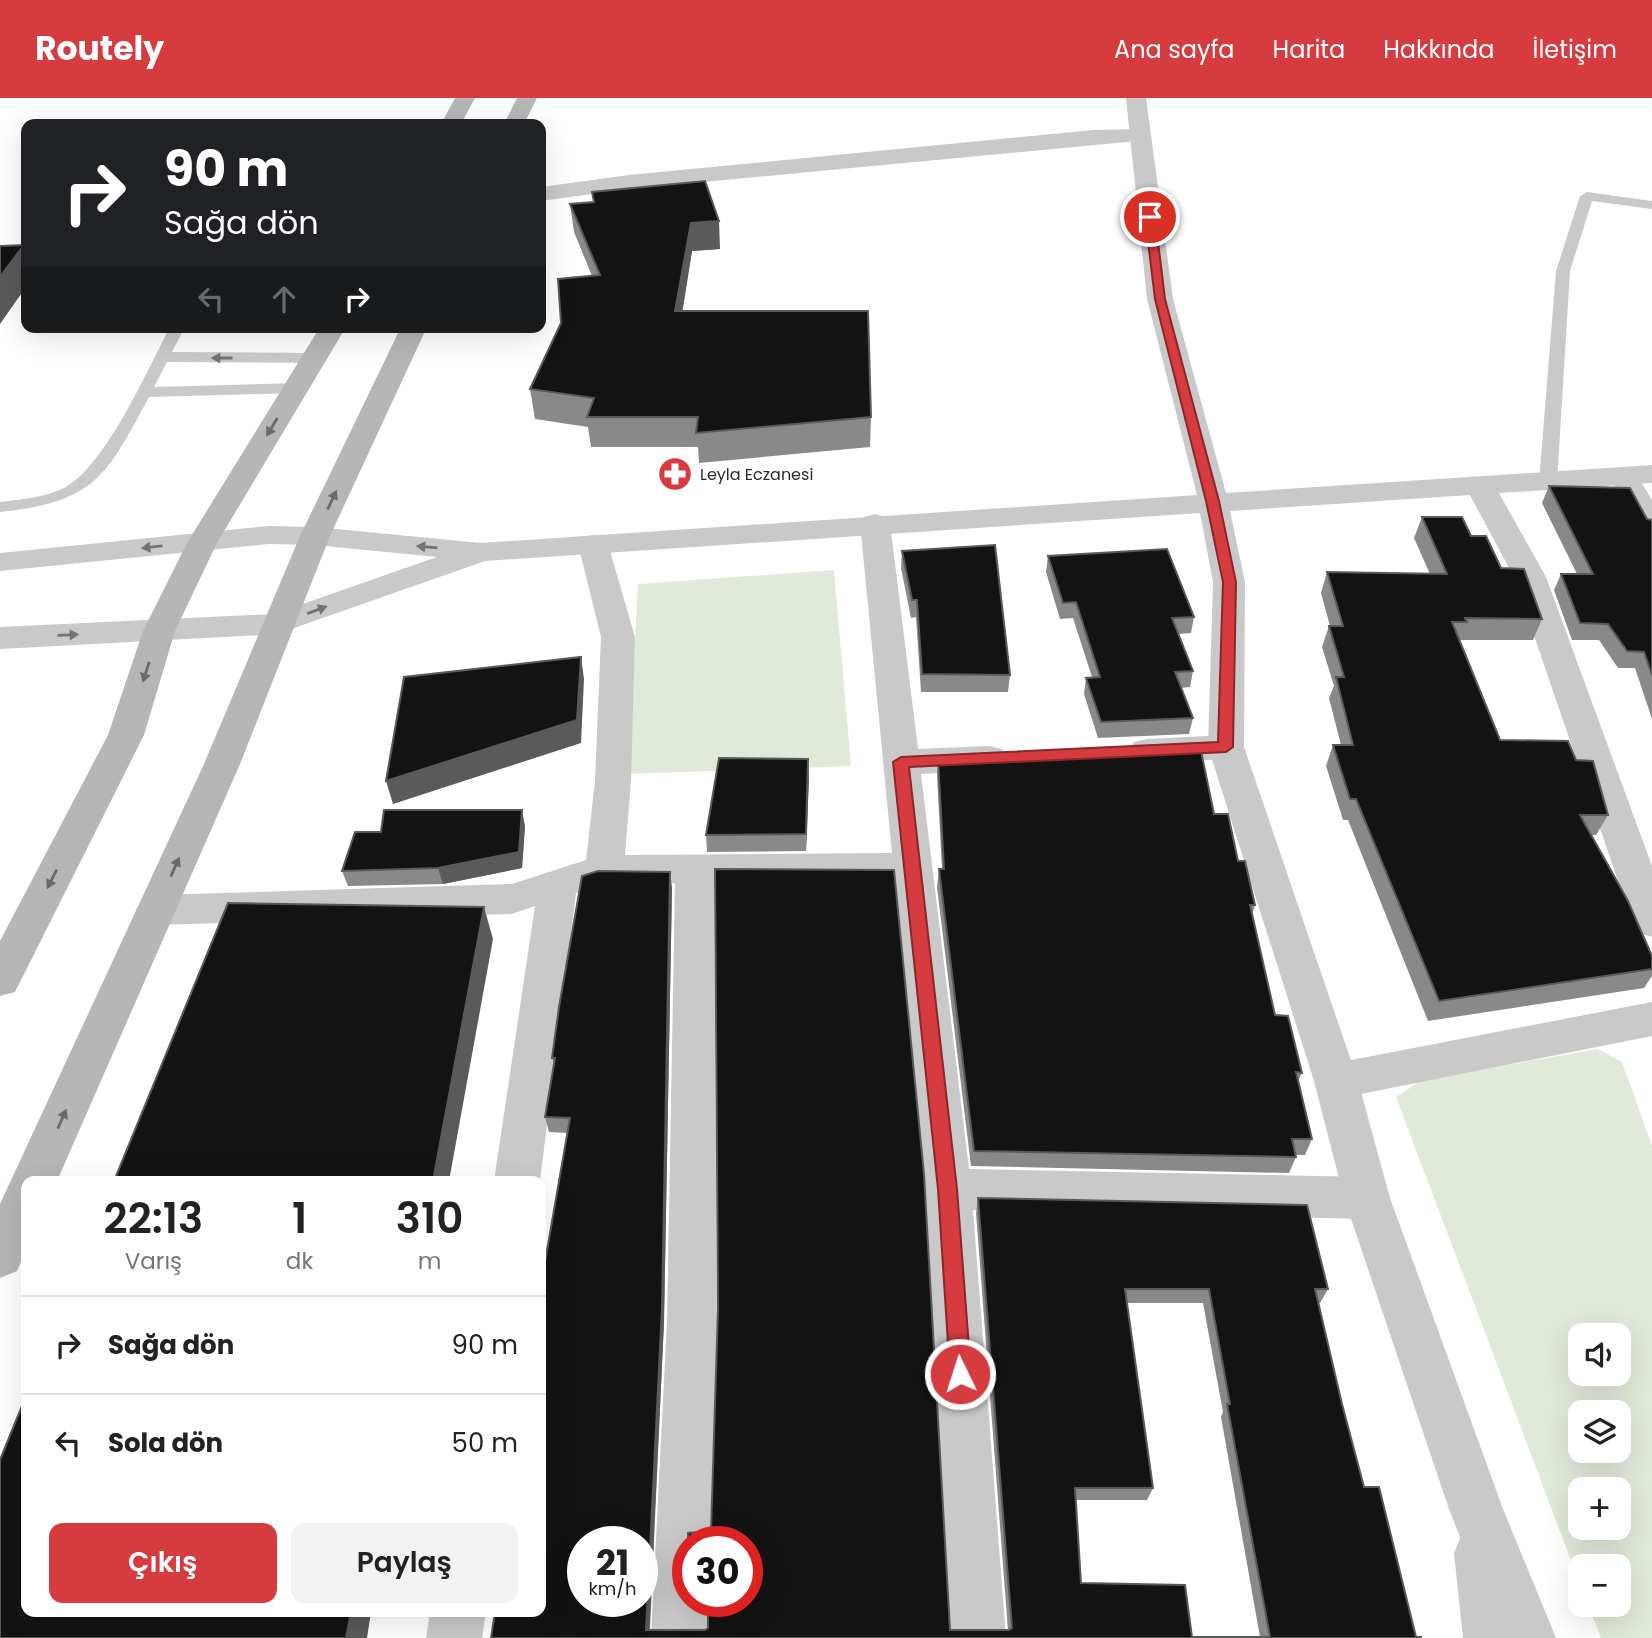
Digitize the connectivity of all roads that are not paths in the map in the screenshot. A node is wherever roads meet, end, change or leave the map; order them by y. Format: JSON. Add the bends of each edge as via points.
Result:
{"nodes":[{"id":1,"x":465,"y":98,"type":"edge"},
{"id":2,"x":527,"y":98,"type":"edge"},
{"id":3,"x":1138,"y":116,"type":"edge"},
{"id":4,"x":454,"y":119,"type":"edge"},
{"id":5,"x":516,"y":119,"type":"edge"},
{"id":6,"x":546,"y":193,"type":"edge"},
{"id":7,"x":1652,"y":205,"type":"edge"},
{"id":8,"x":175,"y":333,"type":"edge"},
{"id":9,"x":329,"y":333,"type":"edge"},
{"id":10,"x":411,"y":333,"type":"edge"},
{"id":11,"x":161,"y":358,"type":"junction"},
{"id":12,"x":314,"y":358,"type":"junction"},
{"id":13,"x":296,"y":388,"type":"junction"},
{"id":14,"x":142,"y":392,"type":"junction"},
{"id":15,"x":1638,"y":475,"type":"edge"},
{"id":16,"x":1548,"y":482,"type":"junction"},
{"id":17,"x":1480,"y":486,"type":"junction"},
{"id":18,"x":1213,"y":501,"type":"junction"},
{"id":19,"x":0,"y":507,"type":"edge"},
{"id":20,"x":875,"y":523,"type":"junction"},
{"id":21,"x":1652,"y":528,"type":"edge"},
{"id":22,"x":314,"y":536,"type":"junction"},
{"id":23,"x":202,"y":543,"type":"junction"},
{"id":24,"x":593,"y":544,"type":"junction"},
{"id":25,"x":481,"y":552,"type":"junction"},
{"id":26,"x":0,"y":562,"type":"edge"},
{"id":27,"x":277,"y":624,"type":"junction"},
{"id":28,"x":159,"y":631,"type":"junction"},
{"id":29,"x":0,"y":638,"type":"edge"},
{"id":30,"x":1226,"y":747,"type":"junction"},
{"id":31,"x":1117,"y":752,"type":"edge"},
{"id":32,"x":1023,"y":757,"type":"edge"},
{"id":33,"x":901,"y":762,"type":"junction"},
{"id":34,"x":914,"y":867,"type":"junction"},
{"id":35,"x":695,"y":868,"type":"junction"},
{"id":36,"x":604,"y":869,"type":"junction"},
{"id":37,"x":558,"y":882,"type":"junction"},
{"id":38,"x":156,"y":910,"type":"junction"},
{"id":39,"x":1652,"y":922,"type":"edge"},
{"id":40,"x":0,"y":980,"type":"edge"},
{"id":41,"x":1652,"y":1018,"type":"edge"},
{"id":42,"x":1336,"y":1081,"type":"junction"},
{"id":43,"x":36,"y":1176,"type":"edge"},
{"id":44,"x":518,"y":1176,"type":"edge"},
{"id":45,"x":948,"y":1189,"type":"junction"},
{"id":46,"x":1367,"y":1198,"type":"junction"},
{"id":47,"x":21,"y":1209,"type":"edge"},
{"id":48,"x":0,"y":1256,"type":"edge"},
{"id":49,"x":1476,"y":1509,"type":"junction"},
{"id":50,"x":457,"y":1617,"type":"edge"},
{"id":51,"x":454,"y":1638,"type":"edge"},
{"id":52,"x":679,"y":1638,"type":"edge"},
{"id":53,"x":978,"y":1638,"type":"edge"},
{"id":54,"x":1491,"y":1638,"type":"edge"},
{"id":55,"x":1528,"y":1638,"type":"edge"}],
"edges":[{"from":1,"to":4,"type":"main road"},
{"from":2,"to":5,"type":"main road"},
{"from":3,"to":6,"type":"street","via":[[1094,136]]},
{"from":3,"to":18,"type":"street","via":[[1160,299]]},
{"from":7,"to":16,"type":"lane","via":[[1587,196],[1563,271]]},
{"from":8,"to":11,"type":"lane"},
{"from":9,"to":12,"type":"main road"},
{"from":22,"to":10,"type":"main road","one_way":true},
{"from":12,"to":11,"type":"lane","one_way":true},
{"from":11,"to":14,"type":"lane"},
{"from":12,"to":13,"type":"main road"},
{"from":13,"to":14,"type":"lane"},
{"from":13,"to":23,"type":"main road","one_way":true},
{"from":14,"to":19,"type":"lane","via":[[100,465],[77,487],[38,503]]},
{"from":15,"to":16,"type":"street"},
{"from":15,"to":21,"type":"street"},
{"from":16,"to":17,"type":"street"},
{"from":17,"to":18,"type":"street"},
{"from":17,"to":39,"type":"street","via":[[1530,577]]},
{"from":18,"to":20,"type":"street"},
{"from":18,"to":30,"type":"street","via":[[1230,582]]},
{"from":20,"to":24,"type":"street"},
{"from":20,"to":33,"type":"street"},
{"from":22,"to":23,"type":"street"},
{"from":25,"to":22,"type":"street","one_way":true},
{"from":22,"to":27,"type":"main road"},
{"from":23,"to":26,"type":"street","one_way":true},
{"from":23,"to":28,"type":"main road"},
{"from":24,"to":25,"type":"street"},
{"from":24,"to":36,"type":"street","via":[[618,637]]},
{"from":27,"to":25,"type":"street","one_way":true},
{"from":27,"to":28,"type":"street"},
{"from":38,"to":27,"type":"main road","one_way":true,"via":[[222,764]]},
{"from":29,"to":28,"type":"street","one_way":true},
{"from":28,"to":40,"type":"main road","one_way":true,"via":[[125,735]]},
{"from":30,"to":31,"type":"street"},
{"from":30,"to":42,"type":"street"},
{"from":32,"to":33,"type":"street"},
{"from":33,"to":34,"type":"street"},
{"from":34,"to":35,"type":"street"},
{"from":34,"to":45,"type":"street"},
{"from":35,"to":36,"type":"street"},
{"from":35,"to":52,"type":"street","via":[[692,1322]]},
{"from":36,"to":37,"type":"street"},
{"from":37,"to":38,"type":"street","via":[[512,899]]},
{"from":37,"to":44,"type":"street"},
{"from":43,"to":38,"type":"main road","one_way":true},
{"from":41,"to":42,"type":"street"},
{"from":42,"to":46,"type":"street"},
{"from":45,"to":46,"type":"street"},
{"from":45,"to":53,"type":"street"},
{"from":46,"to":49,"type":"street"},
{"from":47,"to":48,"type":"main road"},
{"from":49,"to":54,"type":"street"},
{"from":49,"to":55,"type":"street"},
{"from":50,"to":51,"type":"street"}]}
